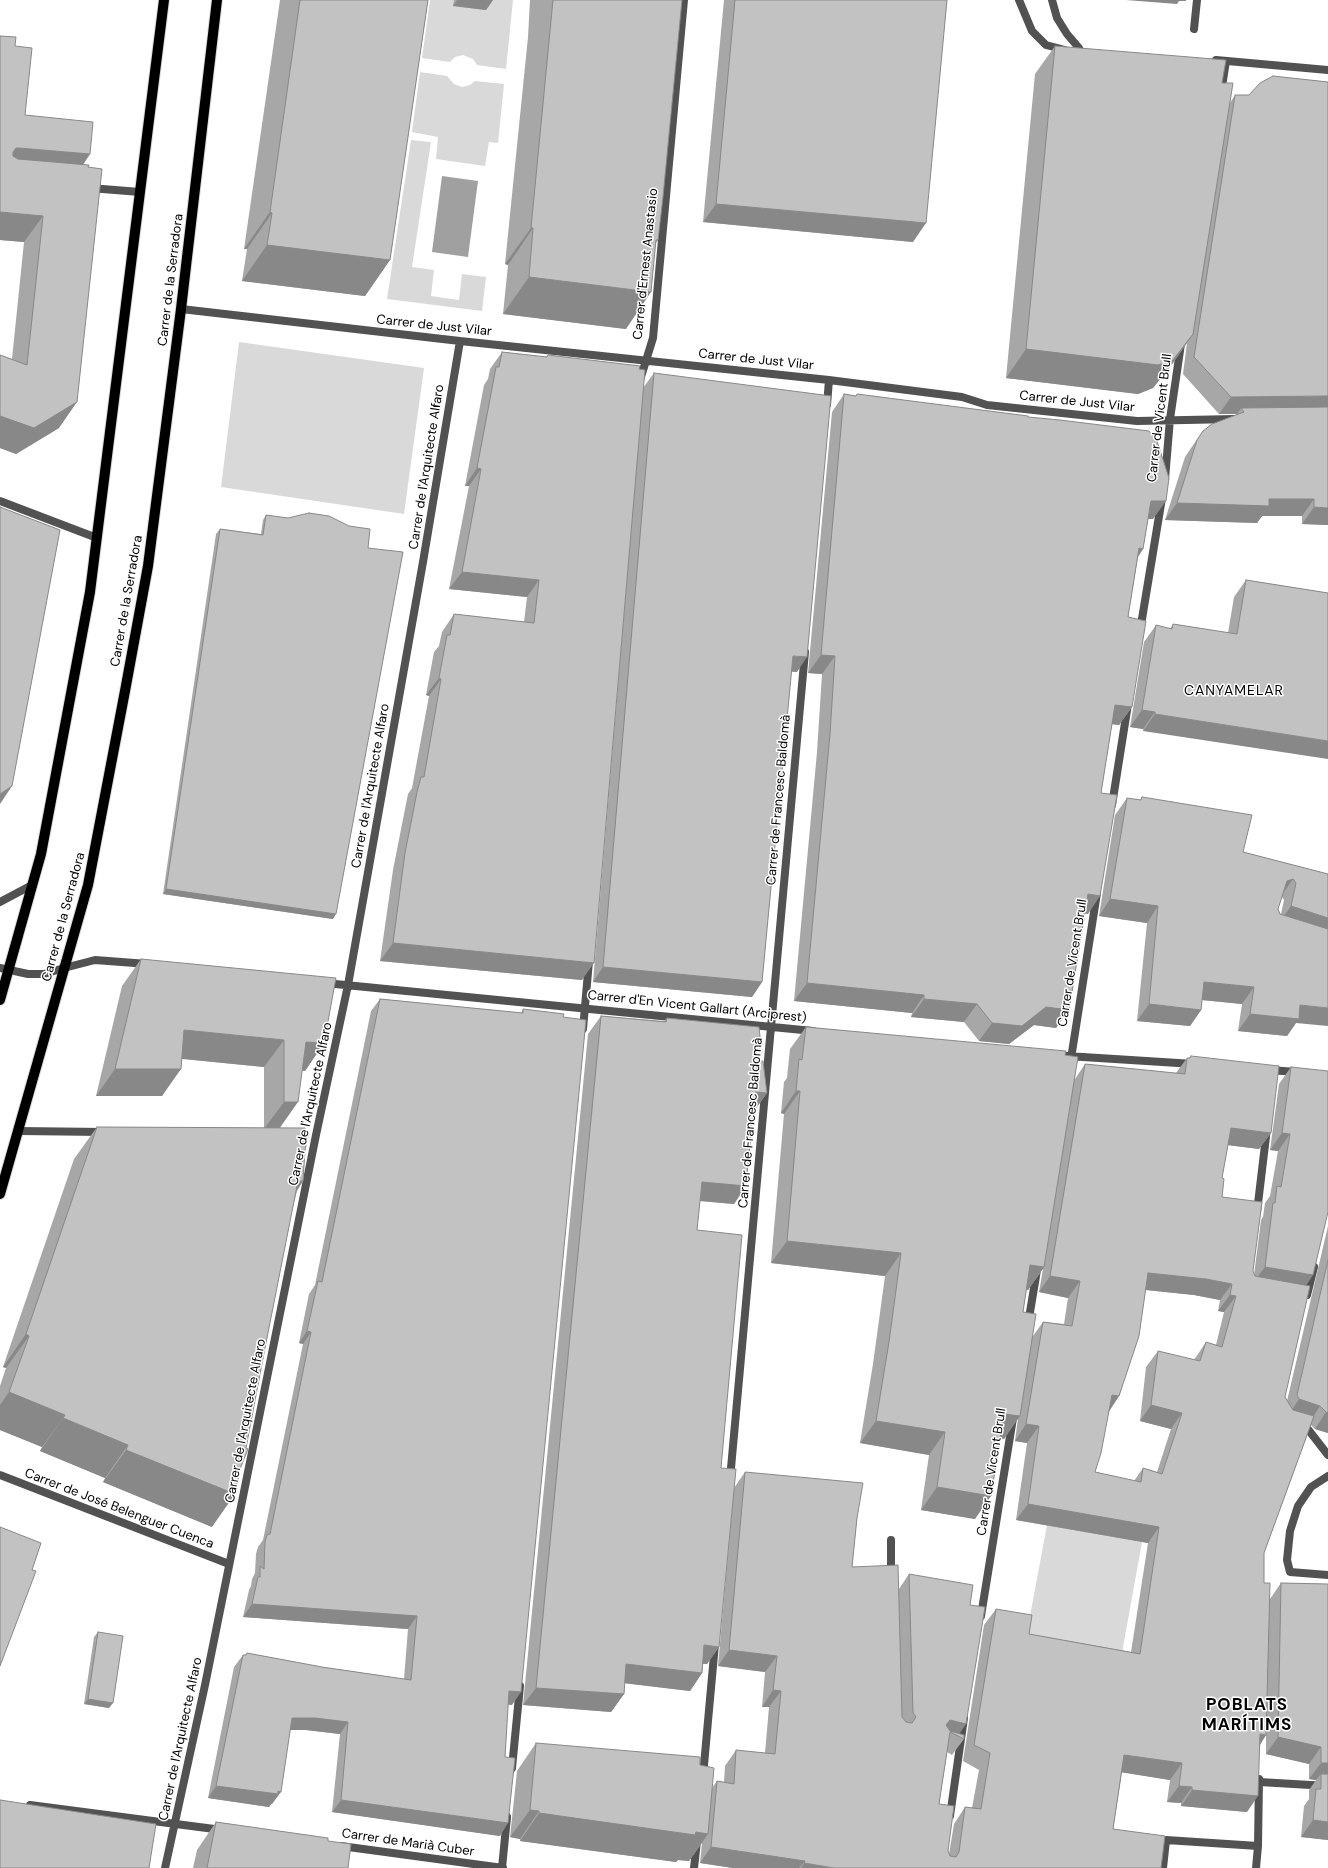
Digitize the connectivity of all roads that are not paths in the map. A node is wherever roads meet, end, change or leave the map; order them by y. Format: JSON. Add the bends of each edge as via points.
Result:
{"nodes":[{"id":1,"x":164,"y":0,"type":"edge"},
{"id":2,"x":217,"y":0,"type":"edge"},
{"id":3,"x":684,"y":0,"type":"edge"},
{"id":4,"x":1019,"y":0,"type":"edge"},
{"id":5,"x":1052,"y":0,"type":"edge"},
{"id":6,"x":1197,"y":0,"type":"edge"},
{"id":7,"x":1194,"y":29,"type":"dead end"},
{"id":8,"x":1205,"y":59,"type":"edge"},
{"id":9,"x":1226,"y":61,"type":"junction"},
{"id":10,"x":1328,"y":70,"type":"edge"},
{"id":11,"x":1220,"y":100,"type":"edge"},
{"id":12,"x":79,"y":187,"type":"edge"},
{"id":13,"x":140,"y":192,"type":"junction"},
{"id":14,"x":181,"y":309,"type":"junction"},
{"id":15,"x":1183,"y":334,"type":"edge"},
{"id":16,"x":460,"y":341,"type":"junction"},
{"id":17,"x":645,"y":360,"type":"junction"},
{"id":18,"x":829,"y":380,"type":"junction"},
{"id":19,"x":638,"y":387,"type":"edge"},
{"id":20,"x":826,"y":412,"type":"edge"},
{"id":21,"x":1241,"y":419,"type":"edge"},
{"id":22,"x":1170,"y":420,"type":"junction"},
{"id":23,"x":0,"y":501,"type":"edge"},
{"id":24,"x":97,"y":538,"type":"junction"},
{"id":25,"x":1139,"y":638,"type":"edge"},
{"id":26,"x":806,"y":640,"type":"edge"},
{"id":27,"x":1130,"y":692,"type":"edge"},
{"id":28,"x":1110,"y":817,"type":"edge"},
{"id":29,"x":32,"y":885,"type":"junction"},
{"id":30,"x":1098,"y":888,"type":"edge"},
{"id":31,"x":0,"y":902,"type":"edge"},
{"id":32,"x":590,"y":952,"type":"edge"},
{"id":33,"x":156,"y":965,"type":"edge"},
{"id":34,"x":64,"y":968,"type":"junction"},
{"id":35,"x":4,"y":969,"type":"edge"},
{"id":36,"x":318,"y":982,"type":"edge"},
{"id":37,"x":348,"y":985,"type":"junction"},
{"id":38,"x":0,"y":1000,"type":"edge"},
{"id":39,"x":585,"y":1008,"type":"junction"},
{"id":40,"x":771,"y":1027,"type":"junction"},
{"id":41,"x":819,"y":1032,"type":"edge"},
{"id":42,"x":582,"y":1039,"type":"edge"},
{"id":43,"x":1056,"y":1054,"type":"edge"},
{"id":44,"x":1072,"y":1056,"type":"junction"},
{"id":45,"x":1204,"y":1065,"type":"edge"},
{"id":46,"x":1259,"y":1069,"type":"edge"},
{"id":47,"x":1069,"y":1072,"type":"edge"},
{"id":48,"x":1305,"y":1073,"type":"edge"},
{"id":49,"x":1269,"y":1117,"type":"edge"},
{"id":50,"x":19,"y":1131,"type":"junction"},
{"id":51,"x":114,"y":1132,"type":"edge"},
{"id":52,"x":0,"y":1194,"type":"edge"},
{"id":53,"x":1256,"y":1218,"type":"edge"},
{"id":54,"x":1038,"y":1260,"type":"edge"},
{"id":55,"x":1315,"y":1261,"type":"edge"},
{"id":56,"x":1304,"y":1300,"type":"edge"},
{"id":57,"x":1027,"y":1331,"type":"edge"},
{"id":58,"x":1014,"y":1409,"type":"edge"},
{"id":59,"x":1290,"y":1423,"type":"edge"},
{"id":60,"x":1328,"y":1455,"type":"edge"},
{"id":61,"x":0,"y":1475,"type":"edge"},
{"id":62,"x":1328,"y":1476,"type":"edge"},
{"id":63,"x":729,"y":1487,"type":"edge"},
{"id":64,"x":890,"y":1540,"type":"dead end"},
{"id":65,"x":229,"y":1564,"type":"junction"},
{"id":66,"x":1328,"y":1575,"type":"edge"},
{"id":67,"x":892,"y":1586,"type":"edge"},
{"id":68,"x":980,"y":1621,"type":"edge"},
{"id":69,"x":715,"y":1638,"type":"edge"},
{"id":70,"x":520,"y":1678,"type":"edge"},
{"id":71,"x":966,"y":1707,"type":"edge"},
{"id":72,"x":511,"y":1773,"type":"edge"},
{"id":73,"x":702,"y":1781,"type":"edge"},
{"id":74,"x":1328,"y":1786,"type":"edge"},
{"id":75,"x":24,"y":1804,"type":"edge"},
{"id":76,"x":508,"y":1805,"type":"edge"},
{"id":77,"x":948,"y":1822,"type":"edge"},
{"id":78,"x":174,"y":1823,"type":"junction"},
{"id":79,"x":229,"y":1831,"type":"edge"},
{"id":80,"x":697,"y":1836,"type":"edge"},
{"id":81,"x":330,"y":1844,"type":"edge"},
{"id":82,"x":1258,"y":1846,"type":"junction"},
{"id":83,"x":165,"y":1868,"type":"edge"},
{"id":84,"x":502,"y":1868,"type":"edge"},
{"id":85,"x":694,"y":1868,"type":"edge"},
{"id":86,"x":1163,"y":1868,"type":"edge"},
{"id":87,"x":1256,"y":1868,"type":"edge"}],
"edges":[{"from":1,"to":13,"type":"main road"},
{"from":2,"to":14,"type":"main road","name":"Carrer de la Serradora"},
{"from":3,"to":17,"type":"street","name":"Carrer d'Ernest Anastasio","via":[[653,338]]},
{"from":4,"to":5,"type":"street","via":[[1032,31],[1046,45],[1064,50],[1083,48],[1067,34],[1057,18]]},
{"from":6,"to":7,"type":"street"},
{"from":8,"to":9,"type":"street"},
{"from":9,"to":10,"type":"street"},
{"from":9,"to":11,"type":"street"},
{"from":12,"to":13,"type":"street"},
{"from":13,"to":24,"type":"main road"},
{"from":14,"to":16,"type":"street","name":"Carrer de Just Vilar"},
{"from":14,"to":34,"type":"main road","name":"Carrer de la Serradora","via":[[148,566],[88,885]]},
{"from":15,"to":22,"type":"street","name":"Carrer de Vicent Brull"},
{"from":16,"to":17,"type":"street","name":"Carrer de Just Vilar"},
{"from":16,"to":37,"type":"street","name":"Carrer de l'Arquitecte Alfaro"},
{"from":17,"to":18,"type":"street","name":"Carrer de Just Vilar"},
{"from":17,"to":19,"type":"street","name":"Carrer d'Ernest Anastasio"},
{"from":18,"to":20,"type":"street"},
{"from":18,"to":22,"type":"street","name":"Carrer de Just Vilar","via":[[962,397],[987,405],[1137,421]]},
{"from":21,"to":22,"type":"street","name":"Carrer de Just Vilar"},
{"from":22,"to":25,"type":"street","name":"Carrer de Vicent Brull","via":[[1166,474]]},
{"from":23,"to":24,"type":"street"},
{"from":24,"to":29,"type":"main road","via":[[90,592],[44,836]]},
{"from":26,"to":40,"type":"street","name":"Carrer de Francesc Baldomà"},
{"from":27,"to":28,"type":"street"},
{"from":29,"to":31,"type":"street"},
{"from":29,"to":35,"type":"main road"},
{"from":30,"to":44,"type":"street","name":"Carrer de Vicent Brull","via":[[1073,1036]]},
{"from":32,"to":39,"type":"street"},
{"from":33,"to":34,"type":"street","via":[[95,960]]},
{"from":34,"to":35,"type":"street","via":[[44,974]]},
{"from":34,"to":50,"type":"main road","name":"Carrer de la Serradora"},
{"from":35,"to":38,"type":"main road"},
{"from":36,"to":37,"type":"street","name":"Carrer d'En Vicent Gallart (Arciprest)"},
{"from":37,"to":39,"type":"street","name":"Carrer d'En Vicent Gallart (Arciprest)"},
{"from":37,"to":65,"type":"street","name":"Carrer de l'Arquitecte Alfaro","via":[[312,1135]]},
{"from":39,"to":40,"type":"street","name":"Carrer d'En Vicent Gallart (Arciprest)"},
{"from":39,"to":42,"type":"street"},
{"from":40,"to":41,"type":"street","name":"Carrer d'En Vicent Gallart (Arciprest)"},
{"from":40,"to":63,"type":"street","name":"Carrer de Francesc Baldomà"},
{"from":43,"to":44,"type":"street"},
{"from":44,"to":45,"type":"street"},
{"from":44,"to":47,"type":"street","name":"Carrer de Vicent Brull"},
{"from":46,"to":48,"type":"street","via":[[1274,1074]]},
{"from":49,"to":53,"type":"street"},
{"from":50,"to":51,"type":"street"},
{"from":50,"to":52,"type":"main road","name":"Carrer de la Serradora"},
{"from":54,"to":57,"type":"street"},
{"from":55,"to":56,"type":"street"},
{"from":58,"to":68,"type":"street","name":"Carrer de Vicent Brull"},
{"from":59,"to":60,"type":"street","via":[[1307,1428]]},
{"from":61,"to":65,"type":"street","name":"Carrer de José Belenguer Cuenca"},
{"from":62,"to":66,"type":"street","via":[[1311,1487],[1298,1506],[1290,1531],[1287,1560],[1290,1572]]},
{"from":64,"to":67,"type":"street"},
{"from":65,"to":78,"type":"street","name":"Carrer de l'Arquitecte Alfaro"},
{"from":69,"to":73,"type":"street"},
{"from":70,"to":72,"type":"street"},
{"from":71,"to":77,"type":"street","via":[[956,1746]]},
{"from":74,"to":82,"type":"street","via":[[1259,1778]]},
{"from":75,"to":78,"type":"street"},
{"from":76,"to":84,"type":"street"},
{"from":78,"to":79,"type":"street"},
{"from":78,"to":83,"type":"street","name":"Carrer de l'Arquitecte Alfaro"},
{"from":80,"to":85,"type":"street"},
{"from":81,"to":84,"type":"street","name":"Carrer de Marià Cuber"},
{"from":82,"to":86,"type":"street","via":[[1166,1840]]},
{"from":82,"to":87,"type":"street"}]}
